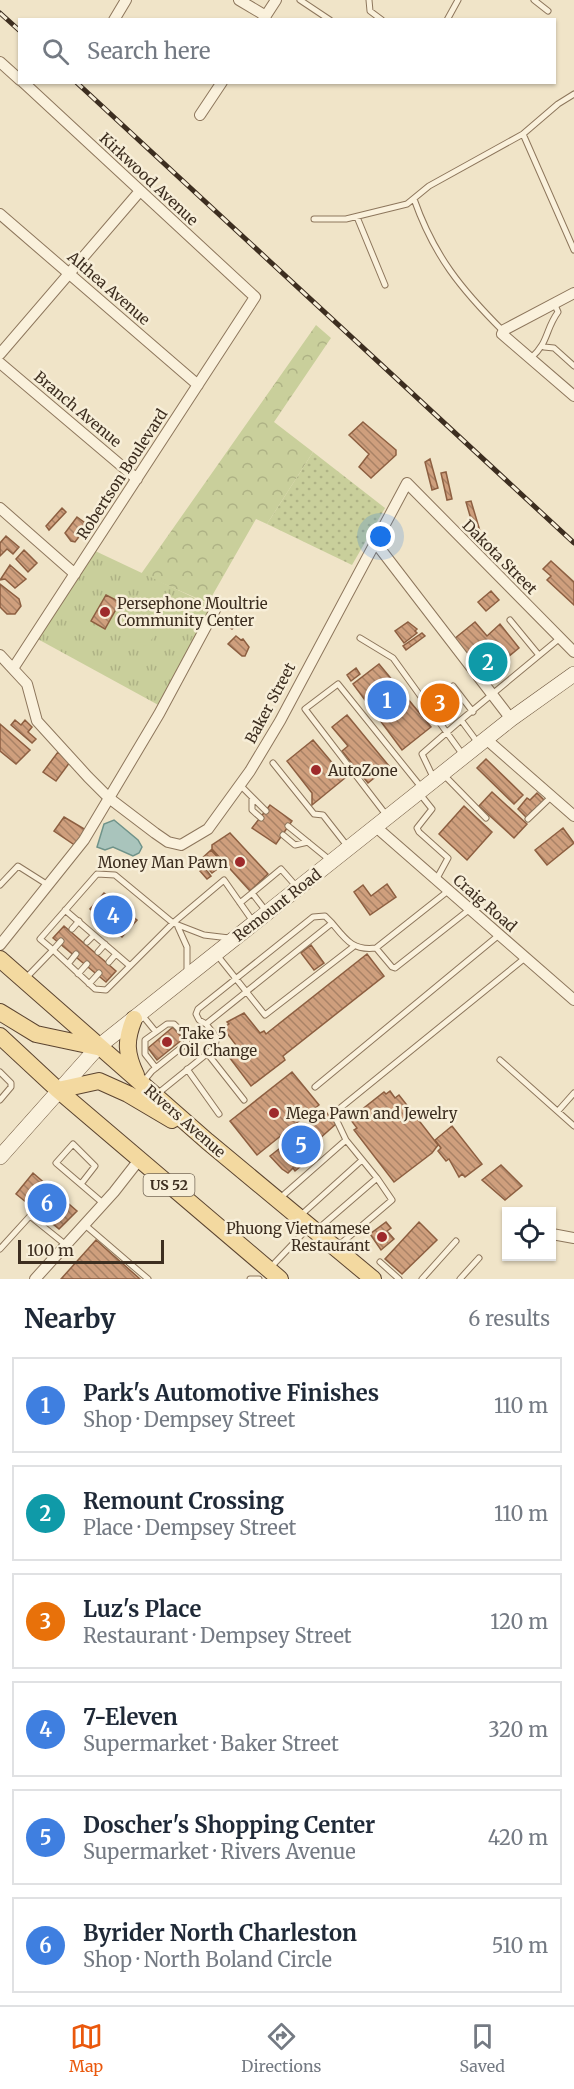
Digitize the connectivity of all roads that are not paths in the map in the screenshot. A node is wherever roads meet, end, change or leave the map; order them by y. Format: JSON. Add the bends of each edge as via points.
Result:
{"nodes":[{"id":1,"x":126,"y":0,"type":"edge"},
{"id":2,"x":239,"y":0,"type":"edge"},
{"id":3,"x":276,"y":0,"type":"edge"},
{"id":4,"x":300,"y":0,"type":"edge"},
{"id":5,"x":369,"y":0,"type":"edge"},
{"id":6,"x":458,"y":0,"type":"edge"},
{"id":7,"x":534,"y":0,"type":"edge"},
{"id":8,"x":548,"y":11,"type":"dead end"},
{"id":9,"x":115,"y":18,"type":"edge"},
{"id":10,"x":265,"y":18,"type":"edge"},
{"id":11,"x":327,"y":18,"type":"edge"},
{"id":12,"x":379,"y":18,"type":"edge"},
{"id":13,"x":448,"y":18,"type":"edge"},
{"id":14,"x":0,"y":62,"type":"edge"},
{"id":15,"x":18,"y":78,"type":"edge"},
{"id":16,"x":24,"y":84,"type":"edge"},
{"id":17,"x":221,"y":84,"type":"edge"},
{"id":18,"x":574,"y":94,"type":"edge"},
{"id":19,"x":200,"y":115,"type":"dead end"},
{"id":20,"x":523,"y":134,"type":"junction"},
{"id":21,"x":140,"y":191,"type":"junction"},
{"id":22,"x":414,"y":199,"type":"junction"},
{"id":23,"x":0,"y":214,"type":"edge"},
{"id":24,"x":357,"y":217,"type":"junction"},
{"id":25,"x":314,"y":219,"type":"dead end"},
{"id":26,"x":574,"y":249,"type":"edge"},
{"id":27,"x":68,"y":273,"type":"junction"},
{"id":28,"x":385,"y":285,"type":"dead end"},
{"id":29,"x":574,"y":293,"type":"edge"},
{"id":30,"x":255,"y":297,"type":"joint"},
{"id":31,"x":554,"y":303,"type":"junction"},
{"id":32,"x":503,"y":331,"type":"junction"},
{"id":33,"x":544,"y":347,"type":"junction"},
{"id":34,"x":0,"y":354,"type":"edge"},
{"id":35,"x":530,"y":359,"type":"junction"},
{"id":36,"x":0,"y":363,"type":"edge"},
{"id":37,"x":574,"y":366,"type":"edge"},
{"id":38,"x":198,"y":385,"type":"junction"},
{"id":39,"x":573,"y":392,"type":"edge"},
{"id":40,"x":137,"y":479,"type":"junction"},
{"id":41,"x":407,"y":483,"type":"joint"},
{"id":42,"x":0,"y":508,"type":"edge"},
{"id":43,"x":375,"y":542,"type":"junction"},
{"id":44,"x":75,"y":574,"type":"junction"},
{"id":45,"x":216,"y":608,"type":"dead end"},
{"id":46,"x":510,"y":620,"type":"dead end"},
{"id":47,"x":360,"y":638,"type":"dead end"},
{"id":48,"x":560,"y":638,"type":"junction"},
{"id":49,"x":574,"y":652,"type":"edge"},
{"id":50,"x":538,"y":654,"type":"junction"},
{"id":51,"x":0,"y":655,"type":"edge"},
{"id":52,"x":14,"y":667,"type":"junction"},
{"id":53,"x":574,"y":674,"type":"edge"},
{"id":54,"x":453,"y":686,"type":"dead end"},
{"id":55,"x":492,"y":695,"type":"junction"},
{"id":56,"x":472,"y":712,"type":"junction"},
{"id":57,"x":511,"y":719,"type":"junction"},
{"id":58,"x":461,"y":720,"type":"junction"},
{"id":59,"x":447,"y":731,"type":"junction"},
{"id":60,"x":482,"y":742,"type":"junction"},
{"id":61,"x":464,"y":756,"type":"junction"},
{"id":62,"x":273,"y":763,"type":"dead end"},
{"id":63,"x":430,"y":784,"type":"junction"},
{"id":64,"x":240,"y":785,"type":"junction"},
{"id":65,"x":552,"y":796,"type":"junction"},
{"id":66,"x":109,"y":798,"type":"junction"},
{"id":67,"x":252,"y":799,"type":"junction"},
{"id":68,"x":266,"y":811,"type":"dead end"},
{"id":69,"x":574,"y":816,"type":"edge"},
{"id":70,"x":261,"y":818,"type":"dead end"},
{"id":71,"x":388,"y":818,"type":"junction"},
{"id":72,"x":486,"y":818,"type":"dead end"},
{"id":73,"x":528,"y":819,"type":"dead end"},
{"id":74,"x":288,"y":826,"type":"dead end"},
{"id":75,"x":376,"y":827,"type":"junction"},
{"id":76,"x":283,"y":835,"type":"dead end"},
{"id":77,"x":308,"y":842,"type":"junction"},
{"id":78,"x":349,"y":849,"type":"junction"},
{"id":79,"x":332,"y":862,"type":"junction"},
{"id":80,"x":436,"y":880,"type":"junction"},
{"id":81,"x":0,"y":885,"type":"edge"},
{"id":82,"x":49,"y":885,"type":"junction"},
{"id":83,"x":298,"y":888,"type":"junction"},
{"id":84,"x":448,"y":891,"type":"junction"},
{"id":85,"x":252,"y":893,"type":"junction"},
{"id":86,"x":240,"y":903,"type":"junction"},
{"id":87,"x":470,"y":909,"type":"junction"},
{"id":88,"x":65,"y":910,"type":"junction"},
{"id":89,"x":267,"y":912,"type":"junction"},
{"id":90,"x":79,"y":921,"type":"junction"},
{"id":91,"x":253,"y":922,"type":"junction"},
{"id":92,"x":332,"y":923,"type":"junction"},
{"id":93,"x":176,"y":925,"type":"junction"},
{"id":94,"x":72,"y":929,"type":"dead end"},
{"id":95,"x":94,"y":934,"type":"junction"},
{"id":96,"x":499,"y":935,"type":"junction"},
{"id":97,"x":235,"y":939,"type":"junction"},
{"id":98,"x":61,"y":941,"type":"dead end"},
{"id":99,"x":87,"y":942,"type":"dead end"},
{"id":100,"x":105,"y":944,"type":"junction"},
{"id":101,"x":0,"y":945,"type":"edge"},
{"id":102,"x":353,"y":947,"type":"junction"},
{"id":103,"x":376,"y":948,"type":"junction"},
{"id":104,"x":53,"y":950,"type":"junction"},
{"id":105,"x":98,"y":952,"type":"dead end"},
{"id":106,"x":216,"y":953,"type":"junction"},
{"id":107,"x":76,"y":954,"type":"dead end"},
{"id":108,"x":116,"y":954,"type":"junction"},
{"id":109,"x":525,"y":958,"type":"junction"},
{"id":110,"x":0,"y":959,"type":"edge"},
{"id":111,"x":109,"y":962,"type":"dead end"},
{"id":112,"x":68,"y":964,"type":"junction"},
{"id":113,"x":87,"y":964,"type":"dead end"},
{"id":114,"x":130,"y":966,"type":"junction"},
{"id":115,"x":99,"y":973,"type":"dead end"},
{"id":116,"x":78,"y":974,"type":"junction"},
{"id":117,"x":187,"y":976,"type":"junction"},
{"id":118,"x":235,"y":979,"type":"junction"},
{"id":119,"x":24,"y":980,"type":"junction"},
{"id":120,"x":89,"y":984,"type":"junction"},
{"id":121,"x":244,"y":992,"type":"junction"},
{"id":122,"x":574,"y":1000,"type":"edge"},
{"id":123,"x":0,"y":1012,"type":"edge"},
{"id":124,"x":137,"y":1016,"type":"junction"},
{"id":125,"x":206,"y":1024,"type":"junction"},
{"id":126,"x":159,"y":1033,"type":"junction"},
{"id":127,"x":0,"y":1036,"type":"edge"},
{"id":128,"x":98,"y":1047,"type":"junction"},
{"id":129,"x":207,"y":1053,"type":"junction"},
{"id":130,"x":500,"y":1060,"type":"dead end"},
{"id":131,"x":156,"y":1068,"type":"junction"},
{"id":132,"x":187,"y":1069,"type":"junction"},
{"id":133,"x":0,"y":1072,"type":"edge"},
{"id":134,"x":141,"y":1083,"type":"junction"},
{"id":135,"x":315,"y":1087,"type":"dead end"},
{"id":136,"x":58,"y":1090,"type":"junction"},
{"id":137,"x":574,"y":1093,"type":"edge"},
{"id":138,"x":151,"y":1099,"type":"junction"},
{"id":139,"x":0,"y":1100,"type":"edge"},
{"id":140,"x":243,"y":1100,"type":"dead end"},
{"id":141,"x":558,"y":1111,"type":"junction"},
{"id":142,"x":219,"y":1114,"type":"dead end"},
{"id":143,"x":574,"y":1126,"type":"edge"},
{"id":144,"x":346,"y":1140,"type":"junction"},
{"id":145,"x":0,"y":1157,"type":"edge"},
{"id":146,"x":139,"y":1160,"type":"junction"},
{"id":147,"x":362,"y":1160,"type":"junction"},
{"id":148,"x":377,"y":1178,"type":"junction"},
{"id":149,"x":81,"y":1184,"type":"junction"},
{"id":150,"x":277,"y":1200,"type":"junction"},
{"id":151,"x":104,"y":1204,"type":"junction"},
{"id":152,"x":85,"y":1225,"type":"junction"},
{"id":153,"x":307,"y":1226,"type":"junction"},
{"id":154,"x":556,"y":1235,"type":"edge"},
{"id":155,"x":574,"y":1238,"type":"edge"},
{"id":156,"x":456,"y":1241,"type":"dead end"},
{"id":157,"x":66,"y":1245,"type":"junction"},
{"id":158,"x":0,"y":1249,"type":"edge"},
{"id":159,"x":335,"y":1249,"type":"junction"},
{"id":160,"x":479,"y":1258,"type":"dead end"},
{"id":161,"x":380,"y":1262,"type":"dead end"},
{"id":162,"x":267,"y":1274,"type":"edge"},
{"id":163,"x":35,"y":1279,"type":"edge"},
{"id":164,"x":148,"y":1279,"type":"edge"},
{"id":165,"x":250,"y":1279,"type":"edge"},
{"id":166,"x":373,"y":1279,"type":"edge"},
{"id":167,"x":399,"y":1279,"type":"edge"},
{"id":168,"x":422,"y":1279,"type":"edge"},
{"id":169,"x":460,"y":1279,"type":"edge"}],
"edges":[{"from":1,"to":9,"type":"street"},
{"from":2,"to":10,"type":"street"},
{"from":3,"to":10,"type":"street"},
{"from":4,"to":11,"type":"lane"},
{"from":5,"to":12,"type":"lane","via":[[370,11]]},
{"from":6,"to":13,"type":"lane"},
{"from":7,"to":8,"type":"lane"},
{"from":14,"to":15,"type":"street","name":"Kirkwood Avenue"},
{"from":16,"to":21,"type":"street","name":"Kirkwood Avenue"},
{"from":17,"to":19,"type":"street"},
{"from":18,"to":20,"type":"lane"},
{"from":20,"to":22,"type":"lane","via":[[429,186]]},
{"from":20,"to":26,"type":"lane"},
{"from":21,"to":27,"type":"street"},
{"from":21,"to":30,"type":"street","name":"Kirkwood Avenue"},
{"from":22,"to":24,"type":"lane","via":[[399,207]]},
{"from":22,"to":32,"type":"lane","via":[[446,265],[465,293]]},
{"from":23,"to":27,"type":"street","name":"Althea Avenue"},
{"from":24,"to":25,"type":"lane"},
{"from":24,"to":28,"type":"lane"},
{"from":27,"to":34,"type":"street"},
{"from":27,"to":38,"type":"street","name":"Althea Avenue"},
{"from":29,"to":31,"type":"street"},
{"from":30,"to":38,"type":"street","name":"Robertson Boulevard"},
{"from":31,"to":32,"type":"street"},
{"from":31,"to":33,"type":"lane","via":[[558,312],[549,324]]},
{"from":32,"to":35,"type":"street","via":[[505,338]]},
{"from":33,"to":35,"type":"lane"},
{"from":33,"to":37,"type":"lane","via":[[555,348]]},
{"from":35,"to":39,"type":"street"},
{"from":36,"to":40,"type":"street","name":"Branch Avenue"},
{"from":38,"to":40,"type":"street","name":"Robertson Boulevard"},
{"from":40,"to":44,"type":"street","name":"Robertson Boulevard"},
{"from":41,"to":43,"type":"street","name":"Baker Street"},
{"from":41,"to":48,"type":"street","name":"Dakota Street"},
{"from":42,"to":44,"type":"street"},
{"from":43,"to":55,"type":"street"},
{"from":43,"to":64,"type":"street","name":"Baker Street","via":[[280,721]]},
{"from":44,"to":52,"type":"street","name":"Robertson Boulevard"},
{"from":45,"to":66,"type":"street"},
{"from":46,"to":50,"type":"lane"},
{"from":47,"to":59,"type":"lane","via":[[393,658]]},
{"from":48,"to":49,"type":"street","name":"Dakota Street"},
{"from":48,"to":50,"type":"lane"},
{"from":50,"to":55,"type":"lane"},
{"from":51,"to":52,"type":"street","name":"Baker Street"},
{"from":52,"to":66,"type":"street","name":"Baker Street","via":[[27,684],[37,721]]},
{"from":53,"to":57,"type":"main road","name":"Remount Road"},
{"from":54,"to":56,"type":"lane"},
{"from":55,"to":56,"type":"lane"},
{"from":55,"to":57,"type":"street"},
{"from":56,"to":58,"type":"lane"},
{"from":57,"to":60,"type":"main road","name":"Remount Road"},
{"from":58,"to":59,"type":"lane"},
{"from":58,"to":60,"type":"lane"},
{"from":59,"to":61,"type":"lane"},
{"from":59,"to":63,"type":"lane","via":[[422,754]]},
{"from":60,"to":61,"type":"main road","name":"Remount Road"},
{"from":60,"to":65,"type":"street"},
{"from":61,"to":63,"type":"main road","name":"Remount Road"},
{"from":62,"to":78,"type":"lane","via":[[314,814],[322,815]]},
{"from":63,"to":71,"type":"main road","name":"Remount Road"},
{"from":63,"to":71,"type":"lane","via":[[338,684],[305,709]]},
{"from":63,"to":72,"type":"lane"},
{"from":63,"to":80,"type":"lane","via":[[432,809],[417,828],[447,858]]},
{"from":64,"to":66,"type":"street","name":"Baker Street","via":[[208,829],[181,845],[168,842]]},
{"from":64,"to":67,"type":"lane"},
{"from":65,"to":69,"type":"street"},
{"from":65,"to":73,"type":"lane"},
{"from":66,"to":82,"type":"street","via":[[84,840]]},
{"from":67,"to":68,"type":"lane"},
{"from":67,"to":70,"type":"lane","via":[[252,810]]},
{"from":71,"to":75,"type":"main road","name":"Remount Road"},
{"from":74,"to":77,"type":"lane"},
{"from":75,"to":78,"type":"main road","name":"Remount Road"},
{"from":75,"to":80,"type":"street","name":"Craig Road"},
{"from":76,"to":77,"type":"lane","via":[[295,845]]},
{"from":77,"to":79,"type":"lane"},
{"from":78,"to":79,"type":"main road","name":"Remount Road"},
{"from":79,"to":83,"type":"main road","name":"Remount Road"},
{"from":80,"to":84,"type":"street","name":"Craig Road"},
{"from":81,"to":82,"type":"lane","via":[[18,866]]},
{"from":82,"to":101,"type":"street"},
{"from":83,"to":85,"type":"lane","via":[[281,869]]},
{"from":83,"to":89,"type":"main road","name":"Remount Road"},
{"from":84,"to":87,"type":"street","name":"Craig Road"},
{"from":84,"to":103,"type":"lane"},
{"from":85,"to":86,"type":"lane"},
{"from":85,"to":89,"type":"lane"},
{"from":86,"to":91,"type":"lane"},
{"from":86,"to":93,"type":"lane","via":[[224,880]]},
{"from":87,"to":96,"type":"street","name":"Craig Road"},
{"from":87,"to":103,"type":"lane","via":[[395,968]]},
{"from":88,"to":90,"type":"lane"},
{"from":88,"to":93,"type":"lane","via":[[97,874],[115,875]]},
{"from":88,"to":104,"type":"lane","via":[[40,939]]},
{"from":89,"to":91,"type":"main road","name":"Remount Road"},
{"from":90,"to":94,"type":"lane"},
{"from":90,"to":95,"type":"lane"},
{"from":91,"to":97,"type":"main road","name":"Remount Road"},
{"from":92,"to":102,"type":"lane"},
{"from":92,"to":118,"type":"lane","via":[[325,916],[313,917]]},
{"from":92,"to":121,"type":"lane"},
{"from":93,"to":97,"type":"lane","via":[[204,935]]},
{"from":93,"to":114,"type":"lane"},
{"from":93,"to":117,"type":"lane","via":[[187,947]]},
{"from":95,"to":99,"type":"lane"},
{"from":95,"to":100,"type":"lane"},
{"from":96,"to":109,"type":"street","name":"Craig Road"},
{"from":96,"to":135,"type":"lane"},
{"from":97,"to":106,"type":"main road","name":"Remount Road"},
{"from":98,"to":104,"type":"lane"},
{"from":100,"to":105,"type":"lane"},
{"from":100,"to":108,"type":"lane"},
{"from":102,"to":103,"type":"lane"},
{"from":102,"to":121,"type":"lane","via":[[271,1013],[265,1015]]},
{"from":104,"to":112,"type":"lane"},
{"from":104,"to":119,"type":"lane"},
{"from":106,"to":117,"type":"main road","name":"Remount Road"},
{"from":106,"to":118,"type":"lane"},
{"from":107,"to":112,"type":"lane"},
{"from":108,"to":111,"type":"lane"},
{"from":108,"to":114,"type":"lane"},
{"from":109,"to":122,"type":"street","name":"Craig Road"},
{"from":109,"to":144,"type":"lane","via":[[339,1109],[336,1119]]},
{"from":110,"to":119,"type":"main road","name":"Rivers Avenue"},
{"from":112,"to":116,"type":"lane"},
{"from":113,"to":116,"type":"lane"},
{"from":114,"to":120,"type":"lane","via":[[106,990]]},
{"from":115,"to":120,"type":"lane"},
{"from":116,"to":120,"type":"lane"},
{"from":117,"to":124,"type":"main road","name":"Remount Road"},
{"from":118,"to":121,"type":"lane"},
{"from":118,"to":125,"type":"lane","via":[[198,1009],[199,1020]]},
{"from":119,"to":128,"type":"main road","name":"Rivers Avenue"},
{"from":121,"to":125,"type":"lane"},
{"from":123,"to":128,"type":"main road","via":[[36,1034]]},
{"from":124,"to":126,"type":"lane"},
{"from":124,"to":128,"type":"main road","name":"Remount Road"},
{"from":124,"to":134,"type":"main road","via":[[128,1034],[127,1052]]},
{"from":125,"to":129,"type":"lane","via":[[217,1038],[214,1048]]},
{"from":126,"to":131,"type":"lane","via":[[145,1040],[144,1048]]},
{"from":126,"to":131,"type":"lane","via":[[174,1024],[187,1043],[173,1050]]},
{"from":127,"to":136,"type":"main road","number":"US 52"},
{"from":128,"to":134,"type":"main road","name":"Rivers Avenue"},
{"from":128,"to":136,"type":"main road","name":"Remount Road"},
{"from":129,"to":132,"type":"lane"},
{"from":129,"to":140,"type":"lane"},
{"from":130,"to":141,"type":"lane"},
{"from":131,"to":134,"type":"lane"},
{"from":132,"to":138,"type":"lane"},
{"from":132,"to":142,"type":"lane"},
{"from":133,"to":139,"type":"lane","via":[[11,1087]]},
{"from":134,"to":138,"type":"main road","name":"Rivers Avenue"},
{"from":136,"to":138,"type":"main road","via":[[99,1081]]},
{"from":136,"to":145,"type":"main road","name":"Remount Road"},
{"from":136,"to":146,"type":"main road","number":"US 52"},
{"from":137,"to":141,"type":"lane"},
{"from":138,"to":150,"type":"main road","name":"Rivers Avenue"},
{"from":141,"to":143,"type":"lane"},
{"from":144,"to":147,"type":"lane"},
{"from":144,"to":150,"type":"lane"},
{"from":146,"to":151,"type":"street"},
{"from":146,"to":162,"type":"main road","number":"US 52"},
{"from":147,"to":148,"type":"lane"},
{"from":147,"to":153,"type":"lane"},
{"from":148,"to":153,"type":"lane"},
{"from":148,"to":159,"type":"lane","via":[[392,1200]]},
{"from":149,"to":149,"type":"lane","via":[[56,1163],[73,1144],[95,1166]]},
{"from":149,"to":151,"type":"lane"},
{"from":150,"to":153,"type":"main road","name":"Rivers Avenue"},
{"from":151,"to":152,"type":"street"},
{"from":152,"to":157,"type":"street"},
{"from":152,"to":164,"type":"lane"},
{"from":153,"to":159,"type":"main road","name":"Rivers Avenue"},
{"from":153,"to":162,"type":"lane"},
{"from":154,"to":155,"type":"street"},
{"from":156,"to":168,"type":"lane"},
{"from":157,"to":158,"type":"lane","via":[[30,1216]]},
{"from":157,"to":163,"type":"street"},
{"from":159,"to":166,"type":"main road","name":"Rivers Avenue"},
{"from":160,"to":169,"type":"lane"},
{"from":161,"to":167,"type":"lane"},
{"from":162,"to":165,"type":"lane"}]}
